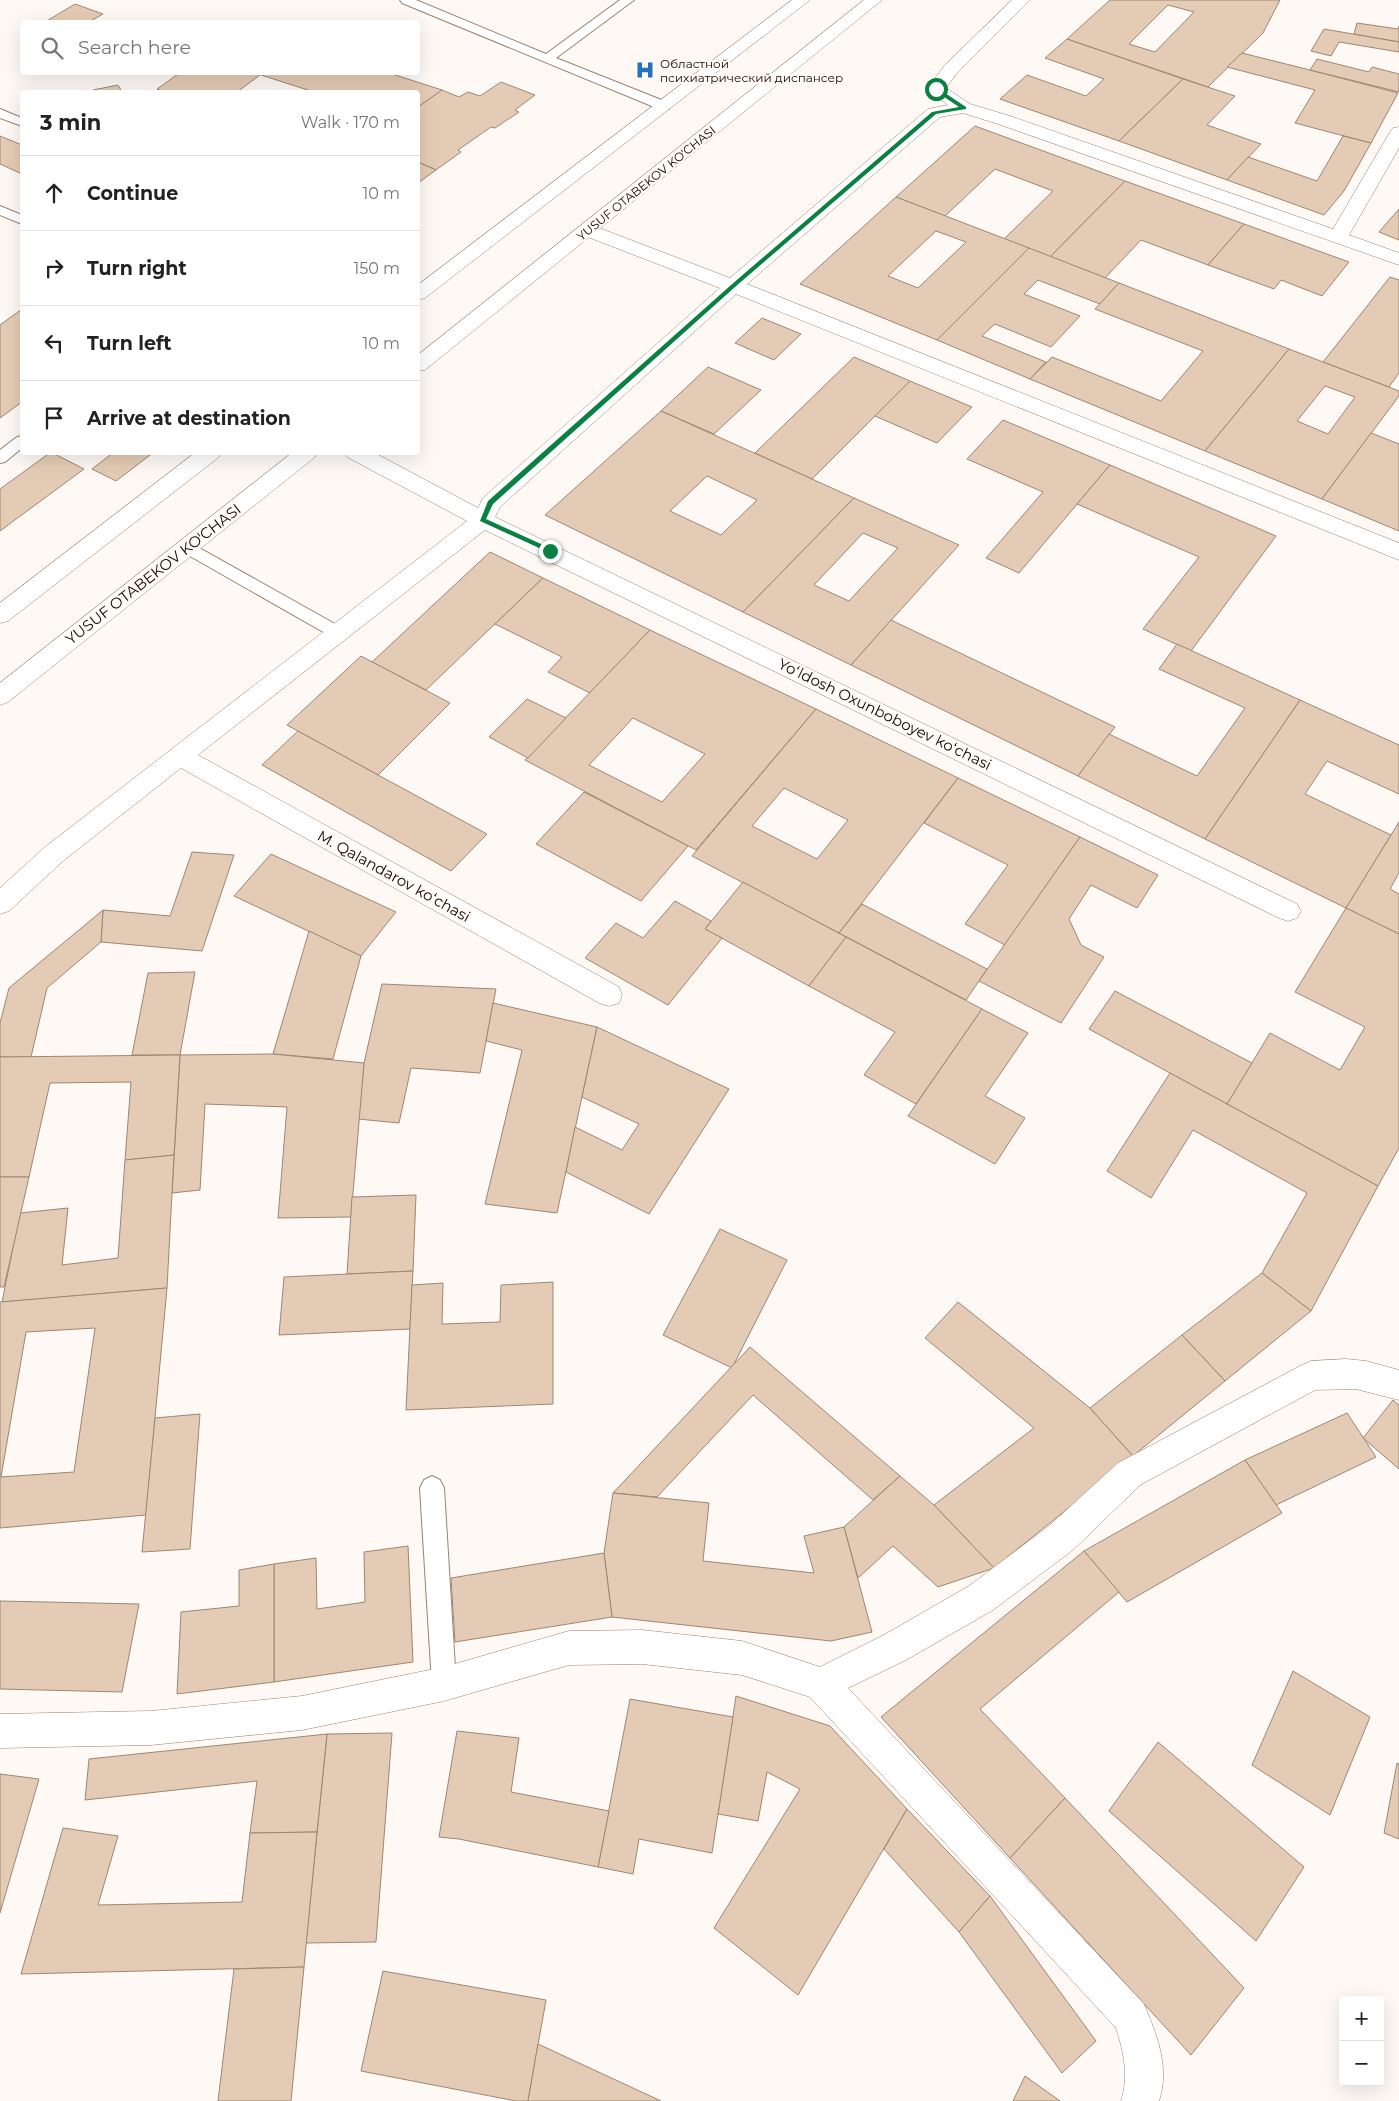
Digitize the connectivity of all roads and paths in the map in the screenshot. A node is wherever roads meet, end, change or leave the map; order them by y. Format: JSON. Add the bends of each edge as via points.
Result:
{"nodes":[{"id":1,"x":406,"y":0,"type":"edge"},
{"id":2,"x":628,"y":0,"type":"edge"},
{"id":3,"x":802,"y":0,"type":"edge"},
{"id":4,"x":874,"y":0,"type":"edge"},
{"id":5,"x":1022,"y":0,"type":"edge"},
{"id":6,"x":547,"y":59,"type":"junction"},
{"id":7,"x":664,"y":106,"type":"junction"},
{"id":8,"x":964,"y":108,"type":"junction"},
{"id":9,"x":0,"y":113,"type":"edge"},
{"id":10,"x":20,"y":121,"type":"edge"},
{"id":11,"x":1399,"y":132,"type":"edge"},
{"id":12,"x":0,"y":210,"type":"edge"},
{"id":13,"x":20,"y":219,"type":"edge"},
{"id":14,"x":588,"y":230,"type":"junction"},
{"id":15,"x":1338,"y":237,"type":"junction"},
{"id":16,"x":1399,"y":259,"type":"edge"},
{"id":17,"x":733,"y":286,"type":"junction"},
{"id":18,"x":420,"y":289,"type":"edge"},
{"id":19,"x":420,"y":363,"type":"edge"},
{"id":20,"x":20,"y":443,"type":"edge"},
{"id":21,"x":207,"y":455,"type":"edge"},
{"id":22,"x":303,"y":455,"type":"edge"},
{"id":23,"x":361,"y":455,"type":"edge"},
{"id":24,"x":0,"y":458,"type":"edge"},
{"id":25,"x":482,"y":520,"type":"junction"},
{"id":26,"x":187,"y":547,"type":"junction"},
{"id":27,"x":1399,"y":552,"type":"edge"},
{"id":28,"x":0,"y":615,"type":"edge"},
{"id":29,"x":338,"y":633,"type":"junction"},
{"id":30,"x":0,"y":696,"type":"edge"},
{"id":31,"x":180,"y":756,"type":"junction"},
{"id":32,"x":0,"y":904,"type":"edge"},
{"id":33,"x":1288,"y":910,"type":"dead end"},
{"id":34,"x":609,"y":995,"type":"dead end"},
{"id":35,"x":1399,"y":1385,"type":"edge"},
{"id":36,"x":432,"y":1488,"type":"dead end"},
{"id":37,"x":444,"y":1684,"type":"junction"},
{"id":38,"x":821,"y":1684,"type":"junction"},
{"id":39,"x":0,"y":1731,"type":"edge"},
{"id":40,"x":1140,"y":2101,"type":"edge"}],
"edges":[{"from":1,"to":6,"type":"lane"},
{"from":2,"to":6,"type":"lane"},
{"from":3,"to":7,"type":"street"},
{"from":4,"to":14,"type":"street","name":"YUSUF OTABEKOV KO'CHASI"},
{"from":5,"to":8,"type":"street","via":[[951,69],[936,89]]},
{"from":6,"to":7,"type":"lane"},
{"from":7,"to":18,"type":"street"},
{"from":8,"to":15,"type":"street"},
{"from":8,"to":17,"type":"street","via":[[934,113]]},
{"from":9,"to":10,"type":"lane"},
{"from":11,"to":15,"type":"street"},
{"from":12,"to":13,"type":"lane"},
{"from":14,"to":17,"type":"street"},
{"from":14,"to":19,"type":"street","name":"YUSUF OTABEKOV KO'CHASI"},
{"from":15,"to":16,"type":"street"},
{"from":17,"to":25,"type":"street","via":[[491,503]]},
{"from":17,"to":27,"type":"street"},
{"from":20,"to":24,"type":"lane"},
{"from":21,"to":28,"type":"street"},
{"from":22,"to":26,"type":"street","name":"YUSUF OTABEKOV KO'CHASI"},
{"from":23,"to":25,"type":"street","name":"Yoʻldosh Oxunboboyev koʻchasi"},
{"from":25,"to":29,"type":"street"},
{"from":25,"to":33,"type":"street","name":"Yoʻldosh Oxunboboyev koʻchasi"},
{"from":26,"to":29,"type":"lane"},
{"from":26,"to":30,"type":"street","name":"YUSUF OTABEKOV KO'CHASI"},
{"from":29,"to":31,"type":"street"},
{"from":31,"to":32,"type":"street","via":[[54,854]]},
{"from":31,"to":34,"type":"street","name":"M. Qalandarov koʻchasi"},
{"from":35,"to":38,"type":"street","via":[[1370,1375],[1334,1373],[1311,1376],[1129,1474],[1061,1538],[980,1598],[894,1648]]},
{"from":36,"to":37,"type":"lane"},
{"from":37,"to":38,"type":"street","via":[[569,1648],[642,1647],[742,1658]]},
{"from":37,"to":39,"type":"street","via":[[302,1713],[151,1728]]},
{"from":38,"to":40,"type":"street","via":[[1130,2017],[1144,2056],[1145,2091]]}]}
